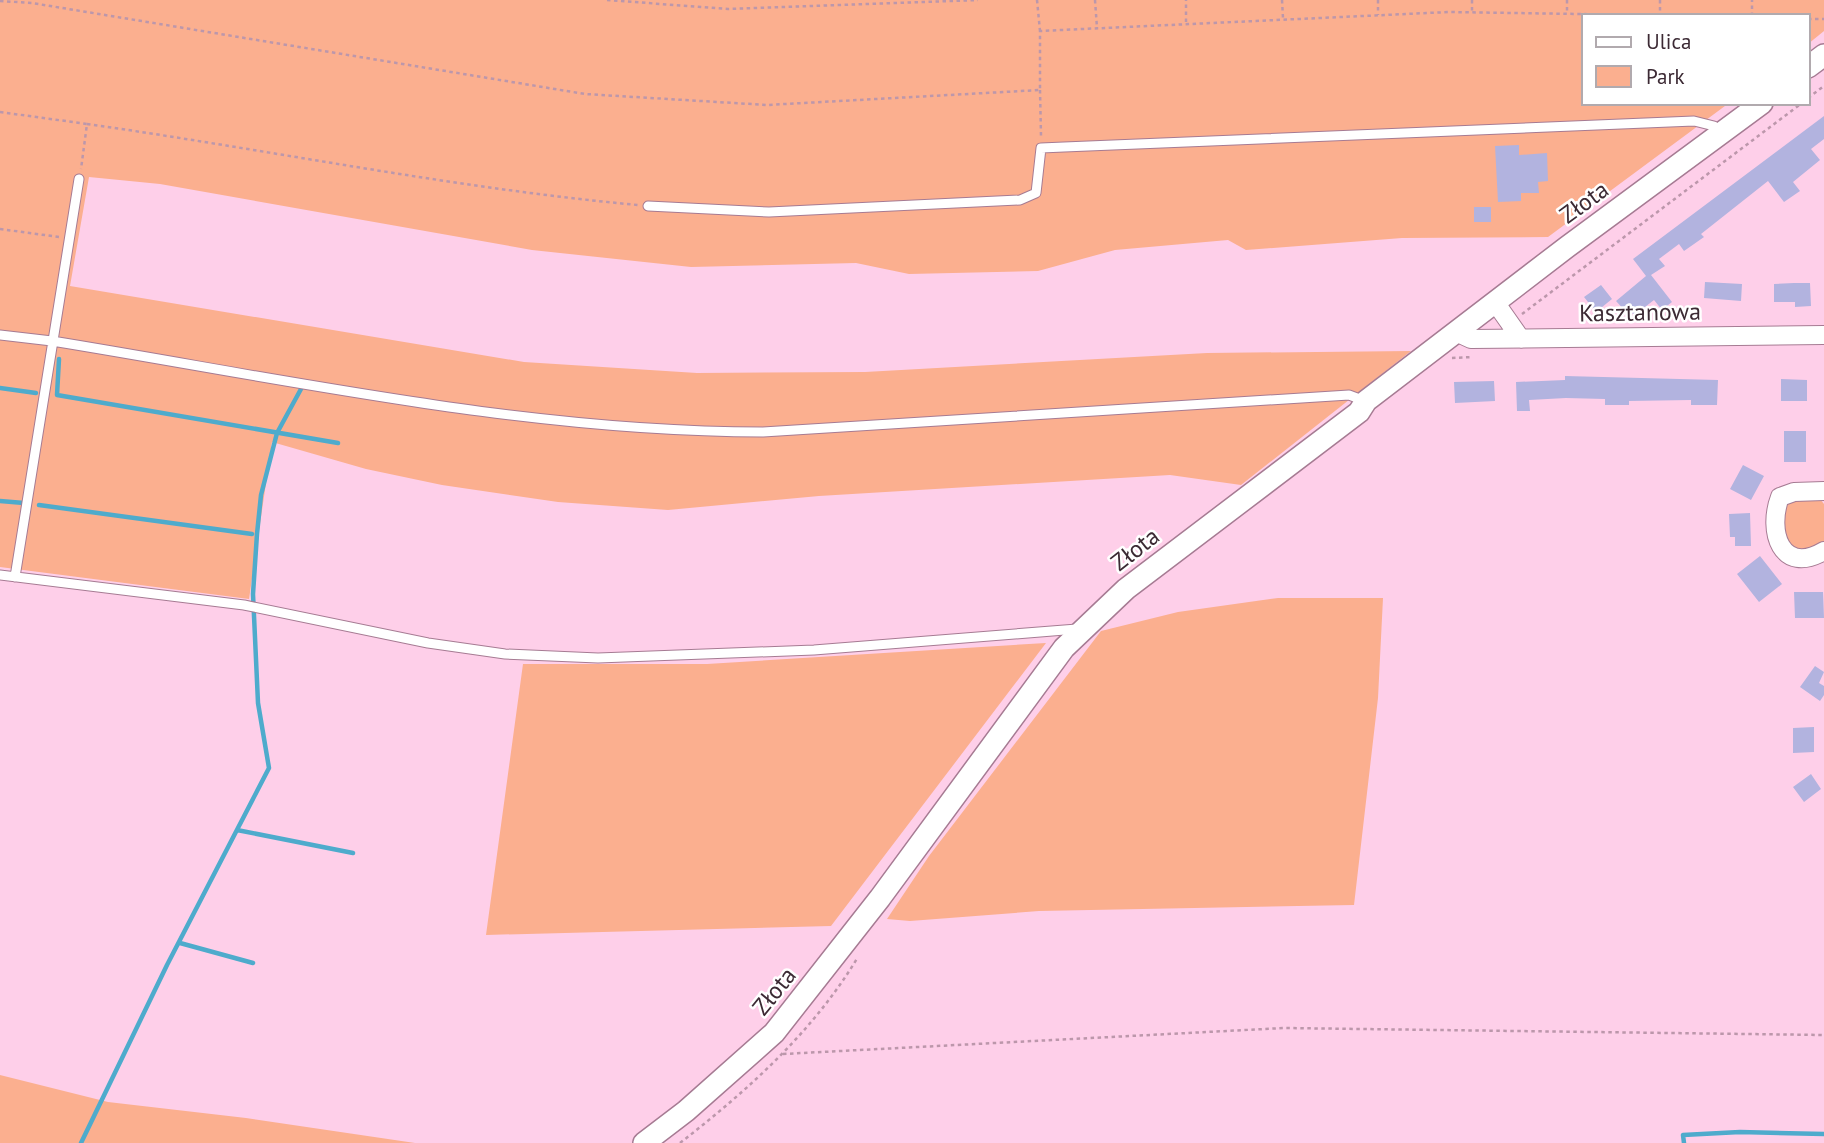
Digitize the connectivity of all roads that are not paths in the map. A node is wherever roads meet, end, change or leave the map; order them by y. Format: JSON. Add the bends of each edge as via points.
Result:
{"nodes":[{"id":1,"x":1759,"y":105,"type":"edge"},
{"id":2,"x":1721,"y":135,"type":"junction"},
{"id":3,"x":79,"y":179,"type":"road end"},
{"id":4,"x":648,"y":206,"type":"road end"},
{"id":5,"x":1496,"y":302,"type":"junction"},
{"id":6,"x":1458,"y":333,"type":"junction"},
{"id":7,"x":0,"y":335,"type":"edge"},
{"id":8,"x":1824,"y":335,"type":"edge"},
{"id":9,"x":1521,"y":339,"type":"junction"},
{"id":10,"x":52,"y":341,"type":"junction"},
{"id":11,"x":1366,"y":401,"type":"junction"},
{"id":12,"x":1824,"y":491,"type":"edge"},
{"id":13,"x":1824,"y":551,"type":"edge"},
{"id":14,"x":0,"y":575,"type":"edge"},
{"id":15,"x":15,"y":577,"type":"junction"},
{"id":16,"x":1082,"y":628,"type":"junction"},
{"id":17,"x":644,"y":1143,"type":"edge"}],
"edges":[{"from":1,"to":2,"type":"street","name":"Złota"},
{"from":2,"to":4,"type":"lane","via":[[1714,126],[1694,121],[1041,148],[1036,193],[1020,200],[769,212]]},
{"from":2,"to":5,"type":"street","name":"Złota"},
{"from":3,"to":10,"type":"lane"},
{"from":5,"to":6,"type":"street","name":"Złota"},
{"from":5,"to":9,"type":"street"},
{"from":6,"to":9,"type":"street","name":"Kasztanowa","via":[[1471,340]]},
{"from":6,"to":11,"type":"street","name":"Złota"},
{"from":7,"to":10,"type":"lane"},
{"from":8,"to":9,"type":"street","name":"Kasztanowa"},
{"from":10,"to":11,"type":"lane","via":[[495,412],[676,432],[763,432],[1349,395]]},
{"from":10,"to":15,"type":"lane"},
{"from":11,"to":16,"type":"street","name":"Złota","via":[[1359,412],[1136,581]]},
{"from":12,"to":13,"type":"street","via":[[1780,497],[1775,509],[1778,543],[1787,555],[1800,558]]},
{"from":14,"to":15,"type":"lane"},
{"from":15,"to":16,"type":"lane","via":[[244,606],[505,654],[598,658],[814,650]]},
{"from":16,"to":17,"type":"street","name":"Złota","via":[[774,1033]]}]}
